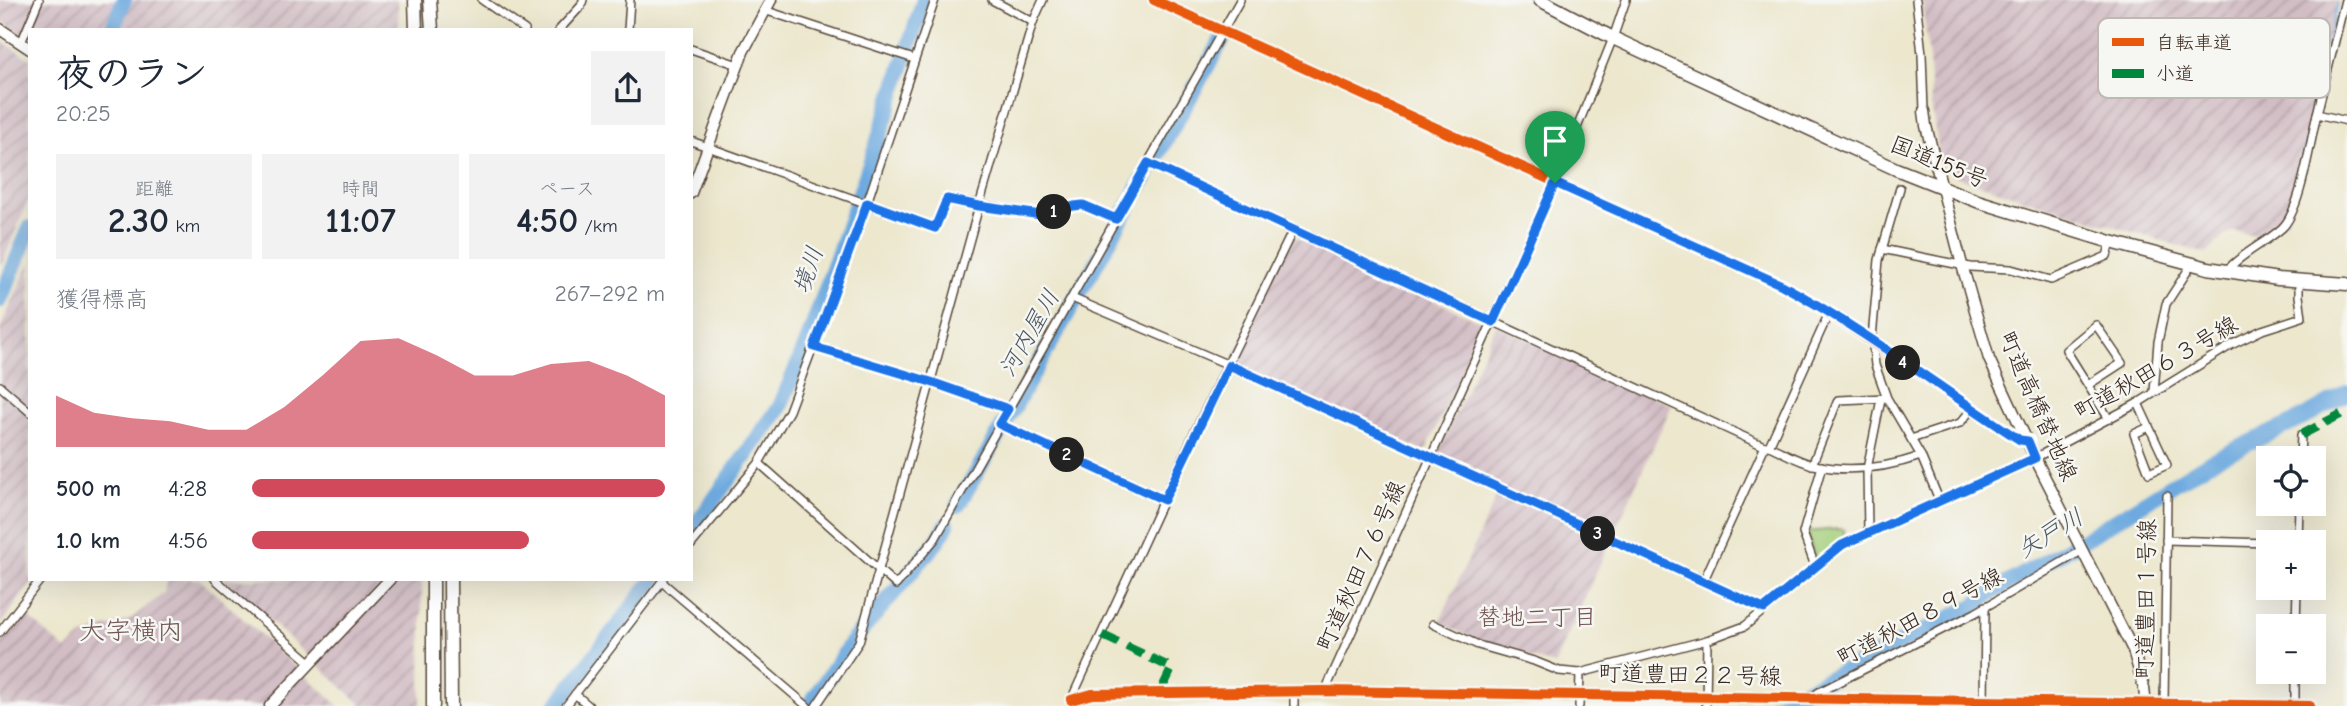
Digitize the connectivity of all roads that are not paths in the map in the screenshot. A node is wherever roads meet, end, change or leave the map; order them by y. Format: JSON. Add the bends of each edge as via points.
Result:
{"nodes":[{"id":1,"x":38,"y":0,"type":"edge"},
{"id":2,"x":415,"y":0,"type":"edge"},
{"id":3,"x":430,"y":0,"type":"edge"},
{"id":4,"x":482,"y":0,"type":"edge"},
{"id":5,"x":583,"y":0,"type":"edge"},
{"id":6,"x":630,"y":0,"type":"edge"},
{"id":7,"x":771,"y":0,"type":"edge"},
{"id":8,"x":934,"y":0,"type":"edge"},
{"id":9,"x":992,"y":0,"type":"edge"},
{"id":10,"x":1042,"y":0,"type":"edge"},
{"id":11,"x":1154,"y":0,"type":"edge"},
{"id":12,"x":1240,"y":0,"type":"edge"},
{"id":13,"x":1540,"y":0,"type":"edge"},
{"id":14,"x":1626,"y":0,"type":"edge"},
{"id":15,"x":1916,"y":0,"type":"edge"},
{"id":16,"x":2345,"y":0,"type":"edge"},
{"id":17,"x":764,"y":10,"type":"junction"},
{"id":18,"x":1034,"y":22,"type":"junction"},
{"id":19,"x":30,"y":28,"type":"edge"},
{"id":20,"x":416,"y":28,"type":"edge"},
{"id":21,"x":432,"y":28,"type":"edge"},
{"id":22,"x":522,"y":28,"type":"edge"},
{"id":23,"x":561,"y":28,"type":"edge"},
{"id":24,"x":628,"y":28,"type":"edge"},
{"id":25,"x":0,"y":29,"type":"edge"},
{"id":26,"x":1223,"y":32,"type":"junction"},
{"id":27,"x":1613,"y":38,"type":"junction"},
{"id":28,"x":25,"y":46,"type":"edge"},
{"id":29,"x":693,"y":50,"type":"edge"},
{"id":30,"x":914,"y":60,"type":"junction"},
{"id":31,"x":2330,"y":61,"type":"edge"},
{"id":32,"x":738,"y":65,"type":"junction"},
{"id":33,"x":2321,"y":98,"type":"edge"},
{"id":34,"x":1924,"y":111,"type":"joint"},
{"id":35,"x":2317,"y":114,"type":"junction"},
{"id":36,"x":2347,"y":121,"type":"edge"},
{"id":37,"x":693,"y":142,"type":"edge"},
{"id":38,"x":708,"y":149,"type":"junction"},
{"id":39,"x":1148,"y":163,"type":"junction"},
{"id":40,"x":1555,"y":183,"type":"junction"},
{"id":41,"x":693,"y":188,"type":"edge"},
{"id":42,"x":1900,"y":188,"type":"dead end"},
{"id":43,"x":1942,"y":188,"type":"junction"},
{"id":44,"x":865,"y":203,"type":"junction"},
{"id":45,"x":979,"y":206,"type":"junction"},
{"id":46,"x":1116,"y":219,"type":"junction"},
{"id":47,"x":1293,"y":230,"type":"junction"},
{"id":48,"x":2111,"y":242,"type":"junction"},
{"id":49,"x":1882,"y":248,"type":"junction"},
{"id":50,"x":2192,"y":264,"type":"junction"},
{"id":51,"x":1962,"y":265,"type":"junction"},
{"id":52,"x":2226,"y":271,"type":"junction"},
{"id":53,"x":2299,"y":281,"type":"junction"},
{"id":54,"x":2347,"y":284,"type":"edge"},
{"id":55,"x":1072,"y":298,"type":"junction"},
{"id":56,"x":1828,"y":312,"type":"junction"},
{"id":57,"x":1493,"y":322,"type":"junction"},
{"id":58,"x":1874,"y":343,"type":"junction"},
{"id":59,"x":814,"y":347,"type":"junction"},
{"id":60,"x":1229,"y":365,"type":"junction"},
{"id":61,"x":931,"y":382,"type":"junction"},
{"id":62,"x":2088,"y":385,"type":"junction"},
{"id":63,"x":0,"y":386,"type":"edge"},
{"id":64,"x":2154,"y":393,"type":"junction"},
{"id":65,"x":1884,"y":398,"type":"junction"},
{"id":66,"x":2138,"y":403,"type":"junction"},
{"id":67,"x":1008,"y":409,"type":"junction"},
{"id":68,"x":1972,"y":409,"type":"junction"},
{"id":69,"x":28,"y":410,"type":"edge"},
{"id":70,"x":2109,"y":419,"type":"junction"},
{"id":71,"x":999,"y":424,"type":"junction"},
{"id":72,"x":2149,"y":427,"type":"junction"},
{"id":73,"x":2301,"y":435,"type":"dead end"},
{"id":74,"x":1911,"y":439,"type":"junction"},
{"id":75,"x":2028,"y":441,"type":"junction"},
{"id":76,"x":1767,"y":446,"type":"junction"},
{"id":77,"x":2301,"y":446,"type":"edge"},
{"id":78,"x":1921,"y":456,"type":"junction"},
{"id":79,"x":1432,"y":457,"type":"junction"},
{"id":80,"x":2035,"y":458,"type":"junction"},
{"id":81,"x":759,"y":463,"type":"junction"},
{"id":82,"x":1812,"y":465,"type":"junction"},
{"id":83,"x":1822,"y":466,"type":"junction"},
{"id":84,"x":1867,"y":469,"type":"junction"},
{"id":85,"x":2166,"y":496,"type":"dead end"},
{"id":86,"x":1164,"y":500,"type":"junction"},
{"id":87,"x":1940,"y":502,"type":"junction"},
{"id":88,"x":1868,"y":532,"type":"junction"},
{"id":89,"x":2166,"y":540,"type":"junction"},
{"id":90,"x":693,"y":543,"type":"edge"},
{"id":91,"x":2256,"y":543,"type":"edge"},
{"id":92,"x":2083,"y":550,"type":"junction"},
{"id":93,"x":1815,"y":566,"type":"junction"},
{"id":94,"x":878,"y":569,"type":"junction"},
{"id":95,"x":39,"y":581,"type":"edge"},
{"id":96,"x":217,"y":581,"type":"edge"},
{"id":97,"x":388,"y":581,"type":"edge"},
{"id":98,"x":433,"y":581,"type":"edge"},
{"id":99,"x":450,"y":581,"type":"edge"},
{"id":100,"x":662,"y":581,"type":"edge"},
{"id":101,"x":664,"y":581,"type":"edge"},
{"id":102,"x":1703,"y":582,"type":"junction"},
{"id":103,"x":1985,"y":606,"type":"junction"},
{"id":104,"x":1764,"y":609,"type":"junction"},
{"id":105,"x":1433,"y":624,"type":"dead end"},
{"id":106,"x":0,"y":632,"type":"edge"},
{"id":107,"x":1707,"y":640,"type":"junction"},
{"id":108,"x":310,"y":662,"type":"junction"},
{"id":109,"x":1580,"y":673,"type":"junction"},
{"id":110,"x":2295,"y":684,"type":"edge"},
{"id":111,"x":1294,"y":690,"type":"junction"},
{"id":112,"x":1325,"y":691,"type":"junction"},
{"id":113,"x":575,"y":694,"type":"junction"},
{"id":114,"x":1092,"y":694,"type":"junction"},
{"id":115,"x":1579,"y":695,"type":"junction"},
{"id":116,"x":1706,"y":696,"type":"junction"},
{"id":117,"x":1812,"y":697,"type":"junction"},
{"id":118,"x":1784,"y":702,"type":"edge"},
{"id":119,"x":1945,"y":703,"type":"edge"},
{"id":120,"x":1984,"y":703,"type":"edge"},
{"id":121,"x":2164,"y":703,"type":"junction"},
{"id":122,"x":2146,"y":704,"type":"edge"},
{"id":123,"x":270,"y":706,"type":"edge"},
{"id":124,"x":433,"y":706,"type":"edge"},
{"id":125,"x":451,"y":706,"type":"edge"},
{"id":126,"x":566,"y":706,"type":"edge"},
{"id":127,"x":589,"y":706,"type":"edge"},
{"id":128,"x":807,"y":706,"type":"edge"},
{"id":129,"x":816,"y":706,"type":"edge"},
{"id":130,"x":1092,"y":706,"type":"edge"},
{"id":131,"x":1294,"y":706,"type":"edge"},
{"id":132,"x":1579,"y":706,"type":"edge"},
{"id":133,"x":1706,"y":706,"type":"edge"},
{"id":134,"x":2291,"y":706,"type":"edge"},
{"id":135,"x":2309,"y":706,"type":"edge"}],
"edges":[{"from":1,"to":19,"type":"street"},
{"from":2,"to":20,"type":"highway"},
{"from":3,"to":21,"type":"highway"},
{"from":4,"to":22,"type":"street"},
{"from":5,"to":23,"type":"street"},
{"from":6,"to":24,"type":"street"},
{"from":7,"to":17,"type":"street"},
{"from":8,"to":30,"type":"street"},
{"from":9,"to":18,"type":"street"},
{"from":10,"to":18,"type":"street"},
{"from":11,"to":26,"type":"street"},
{"from":12,"to":26,"type":"street"},
{"from":13,"to":27,"type":"highway","name":"国道155号"},
{"from":14,"to":27,"type":"street","name":"町道秋田７６号線"},
{"from":15,"to":34,"type":"street"},
{"from":16,"to":31,"type":"street"},
{"from":17,"to":30,"type":"street"},
{"from":17,"to":32,"type":"street"},
{"from":18,"to":45,"type":"street"},
{"from":25,"to":28,"type":"street"},
{"from":26,"to":39,"type":"street"},
{"from":26,"to":40,"type":"street"},
{"from":27,"to":40,"type":"street","name":"町道秋田７６号線"},
{"from":27,"to":43,"type":"highway","name":"国道155号"},
{"from":29,"to":32,"type":"street"},
{"from":30,"to":44,"type":"street"},
{"from":32,"to":38,"type":"street"},
{"from":33,"to":35,"type":"street"},
{"from":34,"to":43,"type":"street","name":"町道高橋替地線"},
{"from":35,"to":36,"type":"street"},
{"from":35,"to":52,"type":"street","via":[[2297,202],[2288,221]]},
{"from":37,"to":38,"type":"street"},
{"from":38,"to":41,"type":"street"},
{"from":38,"to":44,"type":"street"},
{"from":39,"to":46,"type":"street"},
{"from":39,"to":47,"type":"street"},
{"from":40,"to":56,"type":"street","via":[[1782,285]]},
{"from":40,"to":57,"type":"street","name":"町道秋田７６号線"},
{"from":42,"to":49,"type":"street"},
{"from":43,"to":48,"type":"highway","name":"国道155号"},
{"from":43,"to":51,"type":"street","name":"町道高橋替地線"},
{"from":44,"to":45,"type":"street","via":[[935,228],[947,199]]},
{"from":44,"to":59,"type":"street"},
{"from":45,"to":46,"type":"street","via":[[1041,215],[1083,205]]},
{"from":45,"to":61,"type":"street"},
{"from":46,"to":55,"type":"street"},
{"from":47,"to":57,"type":"street"},
{"from":47,"to":60,"type":"street"},
{"from":48,"to":50,"type":"highway","name":"国道155号"},
{"from":48,"to":51,"type":"street","via":[[2107,256],[2051,280],[2011,269]]},
{"from":49,"to":51,"type":"street"},
{"from":49,"to":58,"type":"street"},
{"from":50,"to":52,"type":"highway","name":"国道155号"},
{"from":50,"to":64,"type":"street","via":[[2166,304]]},
{"from":51,"to":75,"type":"street","name":"町道高橋替地線","via":[[1985,347]]},
{"from":52,"to":53,"type":"highway","name":"国道155号"},
{"from":53,"to":54,"type":"highway","name":"国道155号"},
{"from":53,"to":64,"type":"street","name":"町道秋田６３号線","via":[[2302,317],[2233,344]]},
{"from":55,"to":60,"type":"street"},
{"from":55,"to":67,"type":"street"},
{"from":56,"to":58,"type":"street"},
{"from":56,"to":76,"type":"street"},
{"from":57,"to":76,"type":"street"},
{"from":57,"to":79,"type":"street","name":"町道秋田７６号線"},
{"from":58,"to":65,"type":"street"},
{"from":58,"to":68,"type":"street"},
{"from":59,"to":61,"type":"street"},
{"from":59,"to":81,"type":"street","via":[[789,411]]},
{"from":60,"to":79,"type":"street"},
{"from":60,"to":86,"type":"street"},
{"from":61,"to":67,"type":"street"},
{"from":61,"to":94,"type":"street"},
{"from":62,"to":62,"type":"street","via":[[2066,350],[2096,325],[2122,363]]},
{"from":62,"to":70,"type":"street"},
{"from":63,"to":69,"type":"street"},
{"from":64,"to":66,"type":"street","name":"町道秋田６３号線"},
{"from":65,"to":74,"type":"street"},
{"from":65,"to":82,"type":"street","via":[[1838,400]]},
{"from":65,"to":84,"type":"street"},
{"from":66,"to":70,"type":"street","name":"町道秋田６３号線"},
{"from":66,"to":72,"type":"street"},
{"from":67,"to":71,"type":"street"},
{"from":68,"to":74,"type":"street","via":[[1960,423]]},
{"from":68,"to":75,"type":"street"},
{"from":70,"to":80,"type":"street","name":"町道秋田６３号線"},
{"from":71,"to":86,"type":"street"},
{"from":71,"to":94,"type":"street","via":[[935,539],[897,585]]},
{"from":72,"to":72,"type":"street","via":[[2166,465],[2149,473],[2134,434]]},
{"from":73,"to":77,"type":"street"},
{"from":74,"to":78,"type":"street"},
{"from":75,"to":80,"type":"street","name":"町道高橋替地線"},
{"from":76,"to":82,"type":"street"},
{"from":76,"to":102,"type":"street"},
{"from":78,"to":84,"type":"street"},
{"from":78,"to":87,"type":"street"},
{"from":79,"to":102,"type":"street"},
{"from":79,"to":112,"type":"street","name":"町道秋田７６号線"},
{"from":80,"to":87,"type":"street","name":"町道秋田６３号線"},
{"from":80,"to":92,"type":"street","name":"町道高橋替地線"},
{"from":81,"to":90,"type":"street"},
{"from":81,"to":94,"type":"street"},
{"from":82,"to":83,"type":"street"},
{"from":83,"to":84,"type":"street"},
{"from":83,"to":93,"type":"street","via":[[1803,533]]},
{"from":84,"to":88,"type":"street"},
{"from":85,"to":89,"type":"street","name":"町道豊田１号線"},
{"from":86,"to":114,"type":"street","name":"町道豊田２２号線","via":[[1071,701]]},
{"from":87,"to":88,"type":"street","name":"町道秋田６３号線"},
{"from":88,"to":93,"type":"street","name":"町道秋田６３号線"},
{"from":89,"to":91,"type":"street"},
{"from":89,"to":121,"type":"street","name":"町道豊田１号線"},
{"from":92,"to":103,"type":"street","name":"町道秋田８９号線"},
{"from":92,"to":122,"type":"street","name":"町道高橋替地線","via":[[2133,650]]},
{"from":93,"to":104,"type":"street","name":"町道秋田６３号線"},
{"from":94,"to":129,"type":"street","via":[[859,642]]},
{"from":95,"to":106,"type":"street"},
{"from":96,"to":108,"type":"street"},
{"from":97,"to":108,"type":"street"},
{"from":98,"to":124,"type":"highway"},
{"from":99,"to":125,"type":"highway"},
{"from":100,"to":113,"type":"street"},
{"from":101,"to":128,"type":"street"},
{"from":102,"to":104,"type":"street"},
{"from":103,"to":117,"type":"street","name":"町道秋田８９号線"},
{"from":103,"to":120,"type":"street"},
{"from":104,"to":107,"type":"street","name":"町道秋田６３号線","via":[[1745,626]]},
{"from":105,"to":109,"type":"street","via":[[1478,645],[1559,671]]},
{"from":107,"to":109,"type":"street","name":"町道秋田６３号線"},
{"from":107,"to":116,"type":"street"},
{"from":108,"to":123,"type":"street"},
{"from":109,"to":115,"type":"street"},
{"from":110,"to":134,"type":"street"},
{"from":111,"to":112,"type":"street","name":"町道豊田２２号線"},
{"from":111,"to":114,"type":"street","name":"町道豊田２２号線"},
{"from":111,"to":131,"type":"street"},
{"from":112,"to":115,"type":"street","name":"町道豊田２２号線"},
{"from":113,"to":126,"type":"street"},
{"from":113,"to":127,"type":"street"},
{"from":114,"to":130,"type":"street"},
{"from":115,"to":116,"type":"street","name":"町道豊田２２号線"},
{"from":115,"to":132,"type":"street"},
{"from":116,"to":118,"type":"street","name":"町道豊田２２号線"},
{"from":116,"to":133,"type":"street"},
{"from":117,"to":118,"type":"street","name":"町道豊田２２号線"},
{"from":117,"to":119,"type":"street","name":"町道豊田２２号線"},
{"from":119,"to":120,"type":"street","name":"町道豊田２２号線"},
{"from":120,"to":122,"type":"street","name":"町道豊田２２号線"},
{"from":121,"to":122,"type":"street","name":"町道豊田２２号線"},
{"from":121,"to":134,"type":"street","name":"町道豊田２２号線"},
{"from":134,"to":135,"type":"street","name":"町道豊田２２号線"}]}
